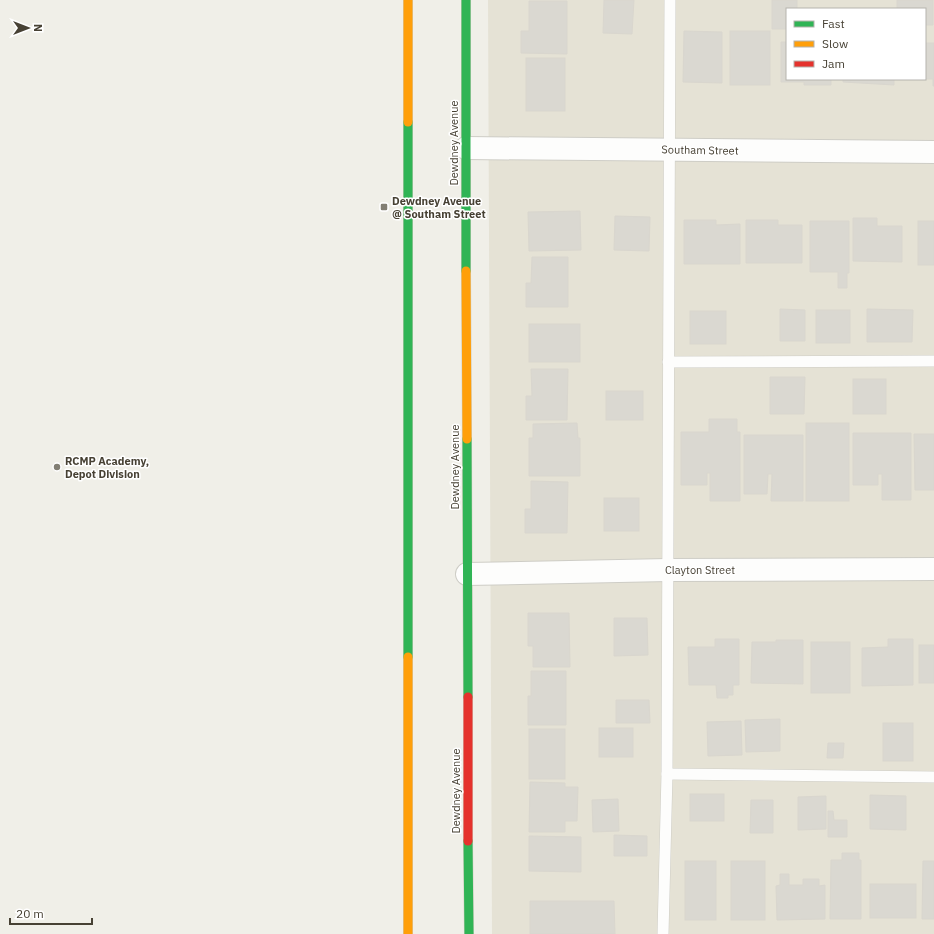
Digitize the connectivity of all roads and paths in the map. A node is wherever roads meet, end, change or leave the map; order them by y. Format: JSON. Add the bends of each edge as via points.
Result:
{"nodes":[{"id":1,"x":408,"y":0,"type":"edge"},
{"id":2,"x":466,"y":0,"type":"edge"},
{"id":3,"x":670,"y":0,"type":"edge"},
{"id":4,"x":466,"y":148,"type":"junction"},
{"id":5,"x":670,"y":149,"type":"junction"},
{"id":6,"x":934,"y":152,"type":"edge"},
{"id":7,"x":934,"y":361,"type":"edge"},
{"id":8,"x":668,"y":362,"type":"junction"},
{"id":9,"x":934,"y":569,"type":"edge"},
{"id":10,"x":668,"y":570,"type":"junction"},
{"id":11,"x":467,"y":574,"type":"junction"},
{"id":12,"x":667,"y":774,"type":"junction"},
{"id":13,"x":934,"y":777,"type":"edge"},
{"id":14,"x":408,"y":934,"type":"edge"},
{"id":15,"x":469,"y":934,"type":"edge"},
{"id":16,"x":663,"y":934,"type":"edge"}],
"edges":[{"from":1,"to":14,"type":"main road"},
{"from":2,"to":4,"type":"main road","name":"Dewdney Avenue"},
{"from":3,"to":5,"type":"lane"},
{"from":4,"to":5,"type":"street","name":"Southam Street"},
{"from":4,"to":11,"type":"main road","name":"Dewdney Avenue"},
{"from":5,"to":6,"type":"street","name":"Southam Street"},
{"from":5,"to":8,"type":"lane"},
{"from":7,"to":8,"type":"lane"},
{"from":8,"to":10,"type":"lane"},
{"from":9,"to":10,"type":"street","name":"Clayton Street"},
{"from":10,"to":11,"type":"street","name":"Clayton Street"},
{"from":10,"to":12,"type":"lane"},
{"from":11,"to":15,"type":"main road","name":"Dewdney Avenue"},
{"from":12,"to":13,"type":"lane"},
{"from":12,"to":16,"type":"lane"}]}
